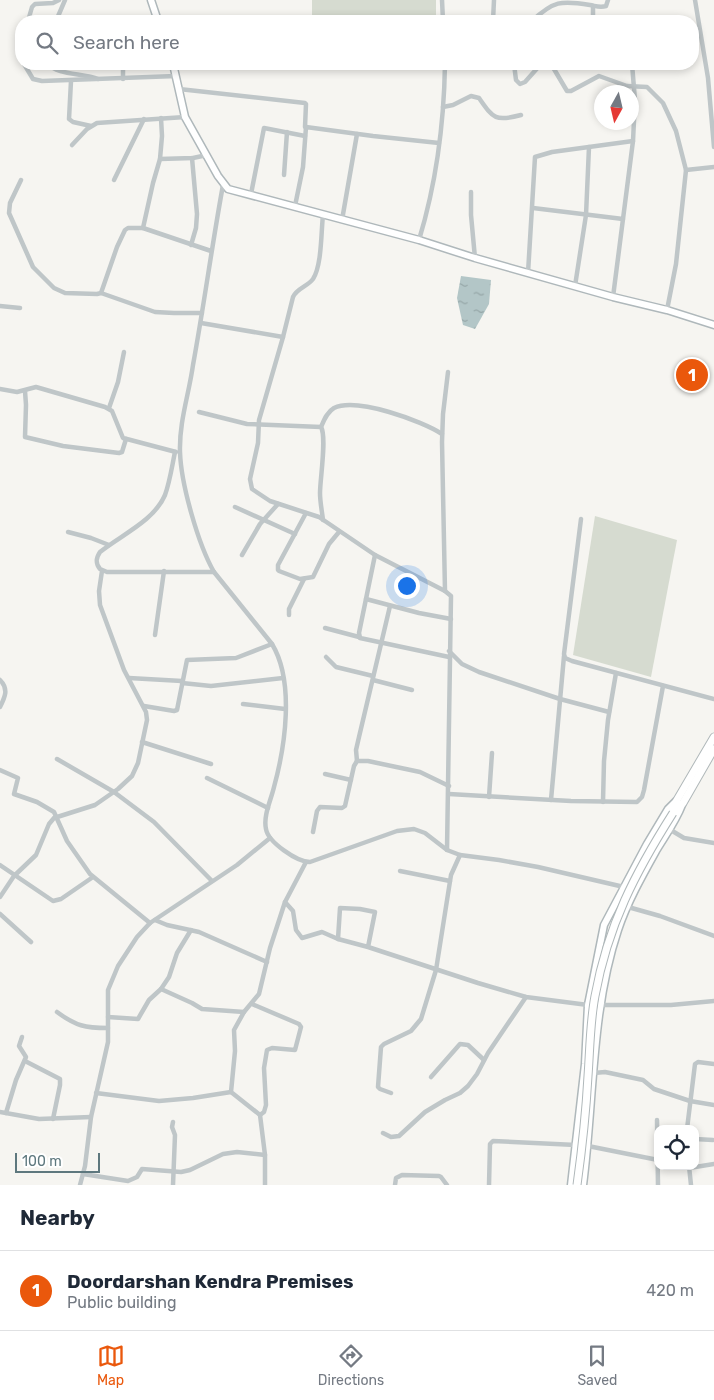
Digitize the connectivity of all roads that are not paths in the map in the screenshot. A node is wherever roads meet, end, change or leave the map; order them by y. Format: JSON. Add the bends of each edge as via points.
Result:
{"nodes":[{"id":1,"x":59,"y":0,"type":"edge"},
{"id":2,"x":65,"y":0,"type":"edge"},
{"id":3,"x":151,"y":0,"type":"edge"},
{"id":4,"x":442,"y":0,"type":"edge"},
{"id":5,"x":494,"y":0,"type":"edge"},
{"id":6,"x":608,"y":0,"type":"edge"},
{"id":7,"x":695,"y":0,"type":"edge"},
{"id":8,"x":34,"y":2,"type":"edge"},
{"id":9,"x":593,"y":6,"type":"junction"},
{"id":10,"x":30,"y":15,"type":"edge"},
{"id":11,"x":59,"y":15,"type":"edge"},
{"id":12,"x":156,"y":15,"type":"edge"},
{"id":13,"x":443,"y":15,"type":"edge"},
{"id":14,"x":493,"y":15,"type":"edge"},
{"id":15,"x":539,"y":15,"type":"edge"},
{"id":16,"x":593,"y":15,"type":"edge"},
{"id":17,"x":695,"y":15,"type":"edge"},
{"id":18,"x":699,"y":39,"type":"edge"},
{"id":19,"x":27,"y":70,"type":"edge"},
{"id":20,"x":55,"y":70,"type":"edge"},
{"id":21,"x":123,"y":70,"type":"edge"},
{"id":22,"x":174,"y":70,"type":"edge"},
{"id":23,"x":445,"y":70,"type":"edge"},
{"id":24,"x":515,"y":70,"type":"edge"},
{"id":25,"x":536,"y":70,"type":"edge"},
{"id":26,"x":554,"y":70,"type":"edge"},
{"id":27,"x":633,"y":70,"type":"edge"},
{"id":28,"x":176,"y":76,"type":"junction"},
{"id":29,"x":99,"y":79,"type":"junction"},
{"id":30,"x":123,"y":79,"type":"junction"},
{"id":31,"x":71,"y":81,"type":"junction"},
{"id":32,"x":624,"y":85,"type":"edge"},
{"id":33,"x":634,"y":85,"type":"edge"},
{"id":34,"x":639,"y":85,"type":"edge"},
{"id":35,"x":179,"y":89,"type":"junction"},
{"id":36,"x":443,"y":107,"type":"junction"},
{"id":37,"x":521,"y":116,"type":"dead end"},
{"id":38,"x":185,"y":117,"type":"junction"},
{"id":39,"x":161,"y":118,"type":"junction"},
{"id":40,"x":144,"y":119,"type":"junction"},
{"id":41,"x":91,"y":126,"type":"junction"},
{"id":42,"x":305,"y":127,"type":"junction"},
{"id":43,"x":634,"y":130,"type":"edge"},
{"id":44,"x":287,"y":132,"type":"junction"},
{"id":45,"x":357,"y":134,"type":"junction"},
{"id":46,"x":304,"y":136,"type":"junction"},
{"id":47,"x":633,"y":141,"type":"junction"},
{"id":48,"x":439,"y":143,"type":"junction"},
{"id":49,"x":72,"y":145,"type":"dead end"},
{"id":50,"x":589,"y":147,"type":"junction"},
{"id":51,"x":714,"y":147,"type":"edge"},
{"id":52,"x":207,"y":155,"type":"junction"},
{"id":53,"x":192,"y":158,"type":"junction"},
{"id":54,"x":160,"y":159,"type":"junction"},
{"id":55,"x":714,"y":167,"type":"edge"},
{"id":56,"x":686,"y":170,"type":"junction"},
{"id":57,"x":284,"y":175,"type":"dead end"},
{"id":58,"x":22,"y":180,"type":"dead end"},
{"id":59,"x":114,"y":180,"type":"dead end"},
{"id":60,"x":223,"y":185,"type":"junction"},
{"id":61,"x":471,"y":192,"type":"dead end"},
{"id":62,"x":251,"y":194,"type":"junction"},
{"id":63,"x":295,"y":206,"type":"junction"},
{"id":64,"x":533,"y":208,"type":"junction"},
{"id":65,"x":323,"y":215,"type":"junction"},
{"id":66,"x":586,"y":215,"type":"junction"},
{"id":67,"x":623,"y":218,"type":"junction"},
{"id":68,"x":342,"y":220,"type":"junction"},
{"id":69,"x":143,"y":228,"type":"junction"},
{"id":70,"x":420,"y":240,"type":"junction"},
{"id":71,"x":191,"y":245,"type":"junction"},
{"id":72,"x":211,"y":252,"type":"junction"},
{"id":73,"x":475,"y":258,"type":"junction"},
{"id":74,"x":528,"y":273,"type":"junction"},
{"id":75,"x":575,"y":286,"type":"junction"},
{"id":76,"x":101,"y":293,"type":"junction"},
{"id":77,"x":613,"y":297,"type":"junction"},
{"id":78,"x":0,"y":306,"type":"edge"},
{"id":79,"x":20,"y":308,"type":"dead end"},
{"id":80,"x":667,"y":310,"type":"junction"},
{"id":81,"x":202,"y":313,"type":"junction"},
{"id":82,"x":201,"y":323,"type":"junction"},
{"id":83,"x":714,"y":325,"type":"edge"},
{"id":84,"x":284,"y":337,"type":"junction"},
{"id":85,"x":124,"y":352,"type":"dead end"},
{"id":86,"x":448,"y":372,"type":"dead end"},
{"id":87,"x":0,"y":389,"type":"edge"},
{"id":88,"x":26,"y":391,"type":"junction"},
{"id":89,"x":109,"y":408,"type":"junction"},
{"id":90,"x":199,"y":412,"type":"dead end"},
{"id":91,"x":259,"y":425,"type":"junction"},
{"id":92,"x":321,"y":427,"type":"junction"},
{"id":93,"x":442,"y":434,"type":"junction"},
{"id":94,"x":126,"y":439,"type":"junction"},
{"id":95,"x":178,"y":452,"type":"junction"},
{"id":96,"x":278,"y":504,"type":"junction"},
{"id":97,"x":235,"y":507,"type":"dead end"},
{"id":98,"x":306,"y":513,"type":"junction"},
{"id":99,"x":581,"y":519,"type":"dead end"},
{"id":100,"x":264,"y":520,"type":"junction"},
{"id":101,"x":323,"y":520,"type":"junction"},
{"id":102,"x":68,"y":532,"type":"dead end"},
{"id":103,"x":339,"y":532,"type":"junction"},
{"id":104,"x":295,"y":534,"type":"junction"},
{"id":105,"x":109,"y":545,"type":"junction"},
{"id":106,"x":242,"y":555,"type":"dead end"},
{"id":107,"x":375,"y":555,"type":"junction"},
{"id":108,"x":102,"y":571,"type":"junction"},
{"id":109,"x":164,"y":571,"type":"junction"},
{"id":110,"x":214,"y":572,"type":"junction"},
{"id":111,"x":304,"y":579,"type":"junction"},
{"id":112,"x":445,"y":591,"type":"junction"},
{"id":113,"x":366,"y":599,"type":"junction"},
{"id":114,"x":390,"y":606,"type":"junction"},
{"id":115,"x":289,"y":615,"type":"dead end"},
{"id":116,"x":451,"y":618,"type":"junction"},
{"id":117,"x":326,"y":628,"type":"dead end"},
{"id":118,"x":155,"y":635,"type":"dead end"},
{"id":119,"x":359,"y":637,"type":"junction"},
{"id":120,"x":272,"y":644,"type":"junction"},
{"id":121,"x":381,"y":644,"type":"junction"},
{"id":122,"x":449,"y":651,"type":"junction"},
{"id":123,"x":564,"y":656,"type":"junction"},
{"id":124,"x":326,"y":657,"type":"dead end"},
{"id":125,"x":449,"y":658,"type":"junction"},
{"id":126,"x":616,"y":674,"type":"junction"},
{"id":127,"x":129,"y":678,"type":"junction"},
{"id":128,"x":283,"y":678,"type":"junction"},
{"id":129,"x":373,"y":678,"type":"junction"},
{"id":130,"x":0,"y":680,"type":"edge"},
{"id":131,"x":182,"y":682,"type":"junction"},
{"id":132,"x":663,"y":686,"type":"junction"},
{"id":133,"x":412,"y":690,"type":"dead end"},
{"id":134,"x":560,"y":699,"type":"junction"},
{"id":135,"x":714,"y":699,"type":"edge"},
{"id":136,"x":243,"y":704,"type":"dead end"},
{"id":137,"x":144,"y":706,"type":"junction"},
{"id":138,"x":0,"y":707,"type":"edge"},
{"id":139,"x":285,"y":709,"type":"junction"},
{"id":140,"x":609,"y":712,"type":"junction"},
{"id":141,"x":714,"y":737,"type":"edge"},
{"id":142,"x":142,"y":742,"type":"junction"},
{"id":143,"x":714,"y":749,"type":"edge"},
{"id":144,"x":492,"y":753,"type":"dead end"},
{"id":145,"x":57,"y":760,"type":"dead end"},
{"id":146,"x":357,"y":762,"type":"junction"},
{"id":147,"x":211,"y":764,"type":"dead end"},
{"id":148,"x":0,"y":770,"type":"edge"},
{"id":149,"x":325,"y":774,"type":"dead end"},
{"id":150,"x":206,"y":778,"type":"dead end"},
{"id":151,"x":351,"y":780,"type":"junction"},
{"id":152,"x":449,"y":786,"type":"junction"},
{"id":153,"x":114,"y":792,"type":"junction"},
{"id":154,"x":449,"y":794,"type":"junction"},
{"id":155,"x":489,"y":797,"type":"junction"},
{"id":156,"x":551,"y":800,"type":"junction"},
{"id":157,"x":603,"y":802,"type":"junction"},
{"id":158,"x":680,"y":802,"type":"junction"},
{"id":159,"x":268,"y":808,"type":"junction"},
{"id":160,"x":57,"y":816,"type":"junction"},
{"id":161,"x":669,"y":829,"type":"junction"},
{"id":162,"x":313,"y":832,"type":"dead end"},
{"id":163,"x":270,"y":838,"type":"junction"},
{"id":164,"x":714,"y":843,"type":"edge"},
{"id":165,"x":448,"y":850,"type":"junction"},
{"id":166,"x":460,"y":855,"type":"junction"},
{"id":167,"x":306,"y":862,"type":"junction"},
{"id":168,"x":0,"y":865,"type":"edge"},
{"id":169,"x":400,"y":871,"type":"dead end"},
{"id":170,"x":14,"y":876,"type":"junction"},
{"id":171,"x":93,"y":877,"type":"junction"},
{"id":172,"x":212,"y":881,"type":"junction"},
{"id":173,"x":450,"y":881,"type":"junction"},
{"id":174,"x":624,"y":887,"type":"junction"},
{"id":175,"x":0,"y":897,"type":"edge"},
{"id":176,"x":285,"y":902,"type":"junction"},
{"id":177,"x":628,"y":907,"type":"junction"},
{"id":178,"x":0,"y":914,"type":"edge"},
{"id":179,"x":152,"y":922,"type":"junction"},
{"id":180,"x":191,"y":930,"type":"junction"},
{"id":181,"x":602,"y":934,"type":"junction"},
{"id":182,"x":714,"y":936,"type":"edge"},
{"id":183,"x":616,"y":938,"type":"junction"},
{"id":184,"x":338,"y":939,"type":"junction"},
{"id":185,"x":31,"y":942,"type":"dead end"},
{"id":186,"x":368,"y":947,"type":"junction"},
{"id":187,"x":267,"y":962,"type":"junction"},
{"id":188,"x":436,"y":970,"type":"junction"},
{"id":189,"x":161,"y":989,"type":"junction"},
{"id":190,"x":526,"y":997,"type":"junction"},
{"id":191,"x":714,"y":1001,"type":"edge"},
{"id":192,"x":252,"y":1004,"type":"junction"},
{"id":193,"x":588,"y":1005,"type":"junction"},
{"id":194,"x":600,"y":1005,"type":"junction"},
{"id":195,"x":56,"y":1012,"type":"dead end"},
{"id":196,"x":244,"y":1012,"type":"junction"},
{"id":197,"x":108,"y":1017,"type":"junction"},
{"id":198,"x":108,"y":1028,"type":"junction"},
{"id":199,"x":22,"y":1037,"type":"dead end"},
{"id":200,"x":484,"y":1060,"type":"junction"},
{"id":201,"x":25,"y":1061,"type":"junction"},
{"id":202,"x":714,"y":1064,"type":"edge"},
{"id":203,"x":594,"y":1072,"type":"junction"},
{"id":204,"x":431,"y":1077,"type":"dead end"},
{"id":205,"x":231,"y":1092,"type":"junction"},
{"id":206,"x":96,"y":1093,"type":"junction"},
{"id":207,"x":391,"y":1093,"type":"dead end"},
{"id":208,"x":690,"y":1101,"type":"junction"},
{"id":209,"x":714,"y":1105,"type":"edge"},
{"id":210,"x":0,"y":1112,"type":"edge"},
{"id":211,"x":6,"y":1113,"type":"junction"},
{"id":212,"x":260,"y":1116,"type":"junction"},
{"id":213,"x":91,"y":1117,"type":"junction"},
{"id":214,"x":53,"y":1119,"type":"junction"},
{"id":215,"x":657,"y":1120,"type":"dead end"},
{"id":216,"x":173,"y":1122,"type":"dead end"},
{"id":217,"x":657,"y":1125,"type":"edge"},
{"id":218,"x":687,"y":1125,"type":"edge"},
{"id":219,"x":383,"y":1134,"type":"dead end"},
{"id":220,"x":699,"y":1139,"type":"edge"},
{"id":221,"x":713,"y":1140,"type":"dead end"},
{"id":222,"x":576,"y":1145,"type":"junction"},
{"id":223,"x":588,"y":1146,"type":"junction"},
{"id":224,"x":265,"y":1155,"type":"junction"},
{"id":225,"x":654,"y":1159,"type":"edge"},
{"id":226,"x":714,"y":1164,"type":"edge"},
{"id":227,"x":699,"y":1166,"type":"edge"},
{"id":228,"x":658,"y":1170,"type":"edge"},
{"id":229,"x":689,"y":1170,"type":"edge"},
{"id":230,"x":174,"y":1172,"type":"junction"},
{"id":231,"x":83,"y":1174,"type":"junction"},
{"id":232,"x":80,"y":1185,"type":"edge"},
{"id":233,"x":174,"y":1185,"type":"edge"},
{"id":234,"x":265,"y":1185,"type":"edge"},
{"id":235,"x":395,"y":1185,"type":"edge"},
{"id":236,"x":447,"y":1185,"type":"edge"},
{"id":237,"x":489,"y":1185,"type":"edge"},
{"id":238,"x":571,"y":1185,"type":"edge"},
{"id":239,"x":577,"y":1185,"type":"edge"},
{"id":240,"x":583,"y":1185,"type":"edge"},
{"id":241,"x":658,"y":1185,"type":"edge"},
{"id":242,"x":691,"y":1185,"type":"edge"}],
"edges":[{"from":1,"to":8,"type":"street","via":[[53,3]]},
{"from":2,"to":11,"type":"street"},
{"from":3,"to":12,"type":"street"},
{"from":4,"to":13,"type":"street"},
{"from":5,"to":14,"type":"street"},
{"from":6,"to":9,"type":"street","via":[[604,7]]},
{"from":7,"to":17,"type":"street"},
{"from":8,"to":10,"type":"street"},
{"from":9,"to":15,"type":"street","via":[[577,2],[556,3]]},
{"from":9,"to":16,"type":"street"},
{"from":18,"to":51,"type":"street","via":[[708,78]]},
{"from":19,"to":31,"type":"street","via":[[38,81]]},
{"from":20,"to":29,"type":"street"},
{"from":21,"to":30,"type":"street"},
{"from":22,"to":28,"type":"street"},
{"from":23,"to":36,"type":"street"},
{"from":24,"to":25,"type":"street","via":[[520,84]]},
{"from":26,"to":32,"type":"street","via":[[568,92],[597,76]]},
{"from":27,"to":33,"type":"street"},
{"from":28,"to":30,"type":"street"},
{"from":28,"to":35,"type":"street"},
{"from":29,"to":30,"type":"street"},
{"from":29,"to":31,"type":"street"},
{"from":31,"to":41,"type":"street","via":[[68,119]]},
{"from":34,"to":56,"type":"street","via":[[648,87],[663,103],[676,132]]},
{"from":35,"to":38,"type":"street"},
{"from":35,"to":42,"type":"street","via":[[305,103]]},
{"from":36,"to":37,"type":"street","via":[[471,96],[479,98],[487,111],[498,117]]},
{"from":36,"to":48,"type":"street"},
{"from":38,"to":39,"type":"street"},
{"from":38,"to":52,"type":"street"},
{"from":39,"to":40,"type":"street"},
{"from":39,"to":54,"type":"street"},
{"from":40,"to":41,"type":"street","via":[[104,121]]},
{"from":40,"to":59,"type":"street"},
{"from":41,"to":49,"type":"street"},
{"from":42,"to":45,"type":"street"},
{"from":42,"to":46,"type":"street"},
{"from":43,"to":47,"type":"street"},
{"from":44,"to":46,"type":"street"},
{"from":44,"to":57,"type":"street"},
{"from":44,"to":62,"type":"street","via":[[264,128]]},
{"from":45,"to":48,"type":"street"},
{"from":45,"to":68,"type":"street"},
{"from":46,"to":63,"type":"street","via":[[303,167]]},
{"from":47,"to":50,"type":"street"},
{"from":47,"to":67,"type":"street"},
{"from":48,"to":70,"type":"street"},
{"from":50,"to":64,"type":"street","via":[[535,157]]},
{"from":50,"to":66,"type":"street"},
{"from":52,"to":53,"type":"street"},
{"from":52,"to":60,"type":"street"},
{"from":53,"to":54,"type":"street"},
{"from":53,"to":71,"type":"street","via":[[197,214]]},
{"from":54,"to":69,"type":"street"},
{"from":55,"to":56,"type":"street"},
{"from":56,"to":80,"type":"street","via":[[676,264]]},
{"from":58,"to":76,"type":"street","via":[[9,209],[33,267],[58,291]]},
{"from":60,"to":62,"type":"street"},
{"from":60,"to":72,"type":"street"},
{"from":61,"to":73,"type":"street"},
{"from":62,"to":63,"type":"street"},
{"from":63,"to":65,"type":"street"},
{"from":64,"to":66,"type":"street"},
{"from":64,"to":74,"type":"street"},
{"from":65,"to":68,"type":"street"},
{"from":65,"to":84,"type":"street","via":[[318,265],[309,284],[294,295]]},
{"from":66,"to":67,"type":"street"},
{"from":66,"to":75,"type":"street"},
{"from":67,"to":77,"type":"street"},
{"from":68,"to":70,"type":"street"},
{"from":69,"to":71,"type":"street"},
{"from":69,"to":76,"type":"street","via":[[125,230]]},
{"from":70,"to":73,"type":"street"},
{"from":71,"to":72,"type":"street"},
{"from":72,"to":81,"type":"street"},
{"from":73,"to":74,"type":"street"},
{"from":74,"to":75,"type":"street"},
{"from":75,"to":77,"type":"street"},
{"from":76,"to":81,"type":"street","via":[[155,312]]},
{"from":77,"to":80,"type":"street"},
{"from":78,"to":79,"type":"street"},
{"from":80,"to":83,"type":"street"},
{"from":81,"to":82,"type":"street"},
{"from":82,"to":84,"type":"street"},
{"from":82,"to":95,"type":"street"},
{"from":84,"to":91,"type":"street"},
{"from":85,"to":89,"type":"street"},
{"from":86,"to":93,"type":"street"},
{"from":87,"to":88,"type":"street"},
{"from":88,"to":89,"type":"street","via":[[40,388]]},
{"from":88,"to":94,"type":"street","via":[[25,437],[119,453]]},
{"from":89,"to":94,"type":"street","via":[[121,437]]},
{"from":90,"to":91,"type":"street","via":[[242,424]]},
{"from":91,"to":92,"type":"street"},
{"from":91,"to":96,"type":"street","via":[[251,484],[256,492]]},
{"from":92,"to":93,"type":"street","via":[[330,411],[348,406],[415,420]]},
{"from":92,"to":101,"type":"street"},
{"from":93,"to":112,"type":"street"},
{"from":94,"to":95,"type":"street"},
{"from":95,"to":105,"type":"street","via":[[165,494],[157,508]]},
{"from":95,"to":110,"type":"street","via":[[194,521]]},
{"from":96,"to":98,"type":"street"},
{"from":96,"to":100,"type":"street"},
{"from":97,"to":100,"type":"street"},
{"from":98,"to":101,"type":"street"},
{"from":98,"to":104,"type":"street"},
{"from":99,"to":123,"type":"street"},
{"from":100,"to":104,"type":"street"},
{"from":100,"to":106,"type":"street"},
{"from":101,"to":103,"type":"street"},
{"from":102,"to":105,"type":"street"},
{"from":103,"to":107,"type":"street"},
{"from":103,"to":111,"type":"street","via":[[329,544],[315,575]]},
{"from":104,"to":111,"type":"street","via":[[278,570]]},
{"from":105,"to":108,"type":"street","via":[[97,556],[97,564]]},
{"from":107,"to":112,"type":"street"},
{"from":107,"to":113,"type":"street"},
{"from":108,"to":109,"type":"street"},
{"from":108,"to":127,"type":"street","via":[[100,605]]},
{"from":109,"to":110,"type":"street"},
{"from":109,"to":118,"type":"street"},
{"from":110,"to":120,"type":"street"},
{"from":111,"to":115,"type":"street"},
{"from":112,"to":116,"type":"street","via":[[452,599]]},
{"from":113,"to":114,"type":"street"},
{"from":113,"to":119,"type":"street"},
{"from":114,"to":116,"type":"street"},
{"from":114,"to":121,"type":"street"},
{"from":116,"to":122,"type":"street"},
{"from":117,"to":119,"type":"street"},
{"from":119,"to":121,"type":"street"},
{"from":120,"to":128,"type":"street"},
{"from":120,"to":131,"type":"street","via":[[236,658],[188,660]]},
{"from":121,"to":125,"type":"street"},
{"from":121,"to":129,"type":"street"},
{"from":122,"to":125,"type":"street"},
{"from":122,"to":134,"type":"street","via":[[462,664],[478,672]]},
{"from":123,"to":126,"type":"street"},
{"from":123,"to":134,"type":"street"},
{"from":124,"to":129,"type":"street","via":[[336,667]]},
{"from":125,"to":152,"type":"street"},
{"from":126,"to":132,"type":"street"},
{"from":126,"to":140,"type":"street"},
{"from":127,"to":131,"type":"street"},
{"from":127,"to":137,"type":"street"},
{"from":128,"to":131,"type":"street","via":[[216,686]]},
{"from":128,"to":139,"type":"street"},
{"from":129,"to":133,"type":"street"},
{"from":129,"to":146,"type":"street","via":[[358,743]]},
{"from":130,"to":138,"type":"street","via":[[6,691]]},
{"from":131,"to":137,"type":"street","via":[[178,709]]},
{"from":132,"to":135,"type":"street"},
{"from":132,"to":157,"type":"street","via":[[642,797],[633,802]]},
{"from":134,"to":140,"type":"street"},
{"from":134,"to":156,"type":"street"},
{"from":136,"to":139,"type":"street"},
{"from":137,"to":142,"type":"street","via":[[146,720]]},
{"from":139,"to":159,"type":"street","via":[[283,742]]},
{"from":140,"to":157,"type":"street"},
{"from":141,"to":158,"type":"main road"},
{"from":142,"to":147,"type":"street"},
{"from":142,"to":153,"type":"street","via":[[137,768]]},
{"from":143,"to":158,"type":"main road"},
{"from":144,"to":155,"type":"street"},
{"from":145,"to":153,"type":"street"},
{"from":146,"to":151,"type":"street"},
{"from":146,"to":152,"type":"street","via":[[368,761],[414,770]]},
{"from":148,"to":160,"type":"street","via":[[18,778],[14,794],[48,807]]},
{"from":149,"to":151,"type":"street"},
{"from":150,"to":159,"type":"street"},
{"from":151,"to":162,"type":"street","via":[[344,807],[320,807]]},
{"from":152,"to":154,"type":"street"},
{"from":153,"to":160,"type":"street","via":[[95,805]]},
{"from":153,"to":172,"type":"street","via":[[158,825]]},
{"from":154,"to":155,"type":"street"},
{"from":154,"to":165,"type":"street"},
{"from":155,"to":156,"type":"street"},
{"from":156,"to":157,"type":"street"},
{"from":158,"to":161,"type":"street","via":[[678,814]]},
{"from":158,"to":174,"type":"street","via":[[668,809]]},
{"from":158,"to":239,"type":"main road","bridge":true,"via":[[621,906],[606,947],[594,1002]]},
{"from":159,"to":163,"type":"street","via":[[266,827]]},
{"from":160,"to":170,"type":"street","via":[[49,824],[36,854]]},
{"from":160,"to":171,"type":"street","via":[[67,841]]},
{"from":161,"to":164,"type":"street","via":[[684,838]]},
{"from":161,"to":177,"type":"street"},
{"from":163,"to":167,"type":"street"},
{"from":163,"to":172,"type":"street","via":[[254,853]]},
{"from":165,"to":166,"type":"street"},
{"from":165,"to":167,"type":"street","via":[[426,834],[409,829]]},
{"from":166,"to":173,"type":"street"},
{"from":166,"to":174,"type":"street","via":[[538,867]]},
{"from":167,"to":176,"type":"street"},
{"from":168,"to":170,"type":"street"},
{"from":169,"to":173,"type":"street"},
{"from":170,"to":171,"type":"street","via":[[56,902]]},
{"from":170,"to":175,"type":"street"},
{"from":171,"to":179,"type":"street"},
{"from":172,"to":179,"type":"street"},
{"from":173,"to":188,"type":"street"},
{"from":174,"to":181,"type":"street"},
{"from":176,"to":184,"type":"street","via":[[293,911],[296,930],[302,938],[322,932]]},
{"from":176,"to":187,"type":"street"},
{"from":177,"to":182,"type":"street"},
{"from":177,"to":183,"type":"street"},
{"from":178,"to":185,"type":"street"},
{"from":179,"to":180,"type":"street"},
{"from":179,"to":197,"type":"street","via":[[137,938],[114,974],[108,994]]},
{"from":180,"to":187,"type":"street"},
{"from":180,"to":189,"type":"street"},
{"from":181,"to":183,"type":"street"},
{"from":181,"to":193,"type":"street"},
{"from":183,"to":194,"type":"street"},
{"from":184,"to":186,"type":"street"},
{"from":184,"to":186,"type":"street","via":[[340,908],[375,912]]},
{"from":186,"to":188,"type":"street"},
{"from":187,"to":192,"type":"street","via":[[260,991]]},
{"from":188,"to":190,"type":"street"},
{"from":188,"to":207,"type":"street","via":[[416,1027],[381,1046],[378,1087]]},
{"from":189,"to":196,"type":"street","via":[[202,1009]]},
{"from":189,"to":197,"type":"street","via":[[149,1000],[138,1020]]},
{"from":190,"to":193,"type":"street"},
{"from":190,"to":200,"type":"street"},
{"from":191,"to":194,"type":"street","via":[[671,1006]]},
{"from":192,"to":196,"type":"street"},
{"from":192,"to":212,"type":"street","via":[[301,1027],[295,1050],[268,1050],[264,1068],[266,1105]]},
{"from":193,"to":222,"type":"street"},
{"from":194,"to":203,"type":"street"},
{"from":195,"to":198,"type":"street","via":[[76,1025]]},
{"from":196,"to":205,"type":"street","via":[[234,1032]]},
{"from":197,"to":198,"type":"street"},
{"from":198,"to":206,"type":"street","via":[[108,1042]]},
{"from":199,"to":201,"type":"street","via":[[19,1046]]},
{"from":200,"to":204,"type":"street","via":[[468,1046],[460,1044]]},
{"from":200,"to":219,"type":"street","via":[[473,1080],[460,1093],[425,1112],[399,1136]]},
{"from":201,"to":211,"type":"street"},
{"from":201,"to":214,"type":"street","via":[[60,1079]]},
{"from":202,"to":208,"type":"street","via":[[695,1063]]},
{"from":203,"to":208,"type":"street","via":[[643,1080],[654,1089]]},
{"from":203,"to":223,"type":"street"},
{"from":205,"to":206,"type":"street","via":[[158,1101]]},
{"from":205,"to":212,"type":"street"},
{"from":206,"to":213,"type":"street"},
{"from":208,"to":209,"type":"street"},
{"from":208,"to":218,"type":"street"},
{"from":210,"to":211,"type":"street"},
{"from":211,"to":214,"type":"street"},
{"from":212,"to":224,"type":"street"},
{"from":213,"to":214,"type":"street"},
{"from":213,"to":231,"type":"street"},
{"from":215,"to":217,"type":"street"},
{"from":216,"to":230,"type":"street"},
{"from":220,"to":221,"type":"street"},
{"from":222,"to":237,"type":"street","via":[[493,1141],[490,1144]]},
{"from":222,"to":238,"type":"street"},
{"from":223,"to":225,"type":"street"},
{"from":223,"to":240,"type":"street"},
{"from":224,"to":230,"type":"street","via":[[224,1154],[190,1170]]},
{"from":224,"to":234,"type":"street"},
{"from":226,"to":227,"type":"street"},
{"from":228,"to":241,"type":"street"},
{"from":229,"to":242,"type":"street"},
{"from":230,"to":231,"type":"street","via":[[142,1169],[137,1177],[128,1181]]},
{"from":230,"to":233,"type":"street"},
{"from":231,"to":232,"type":"street"},
{"from":235,"to":236,"type":"street","via":[[396,1178],[402,1175],[439,1176]]}]}
